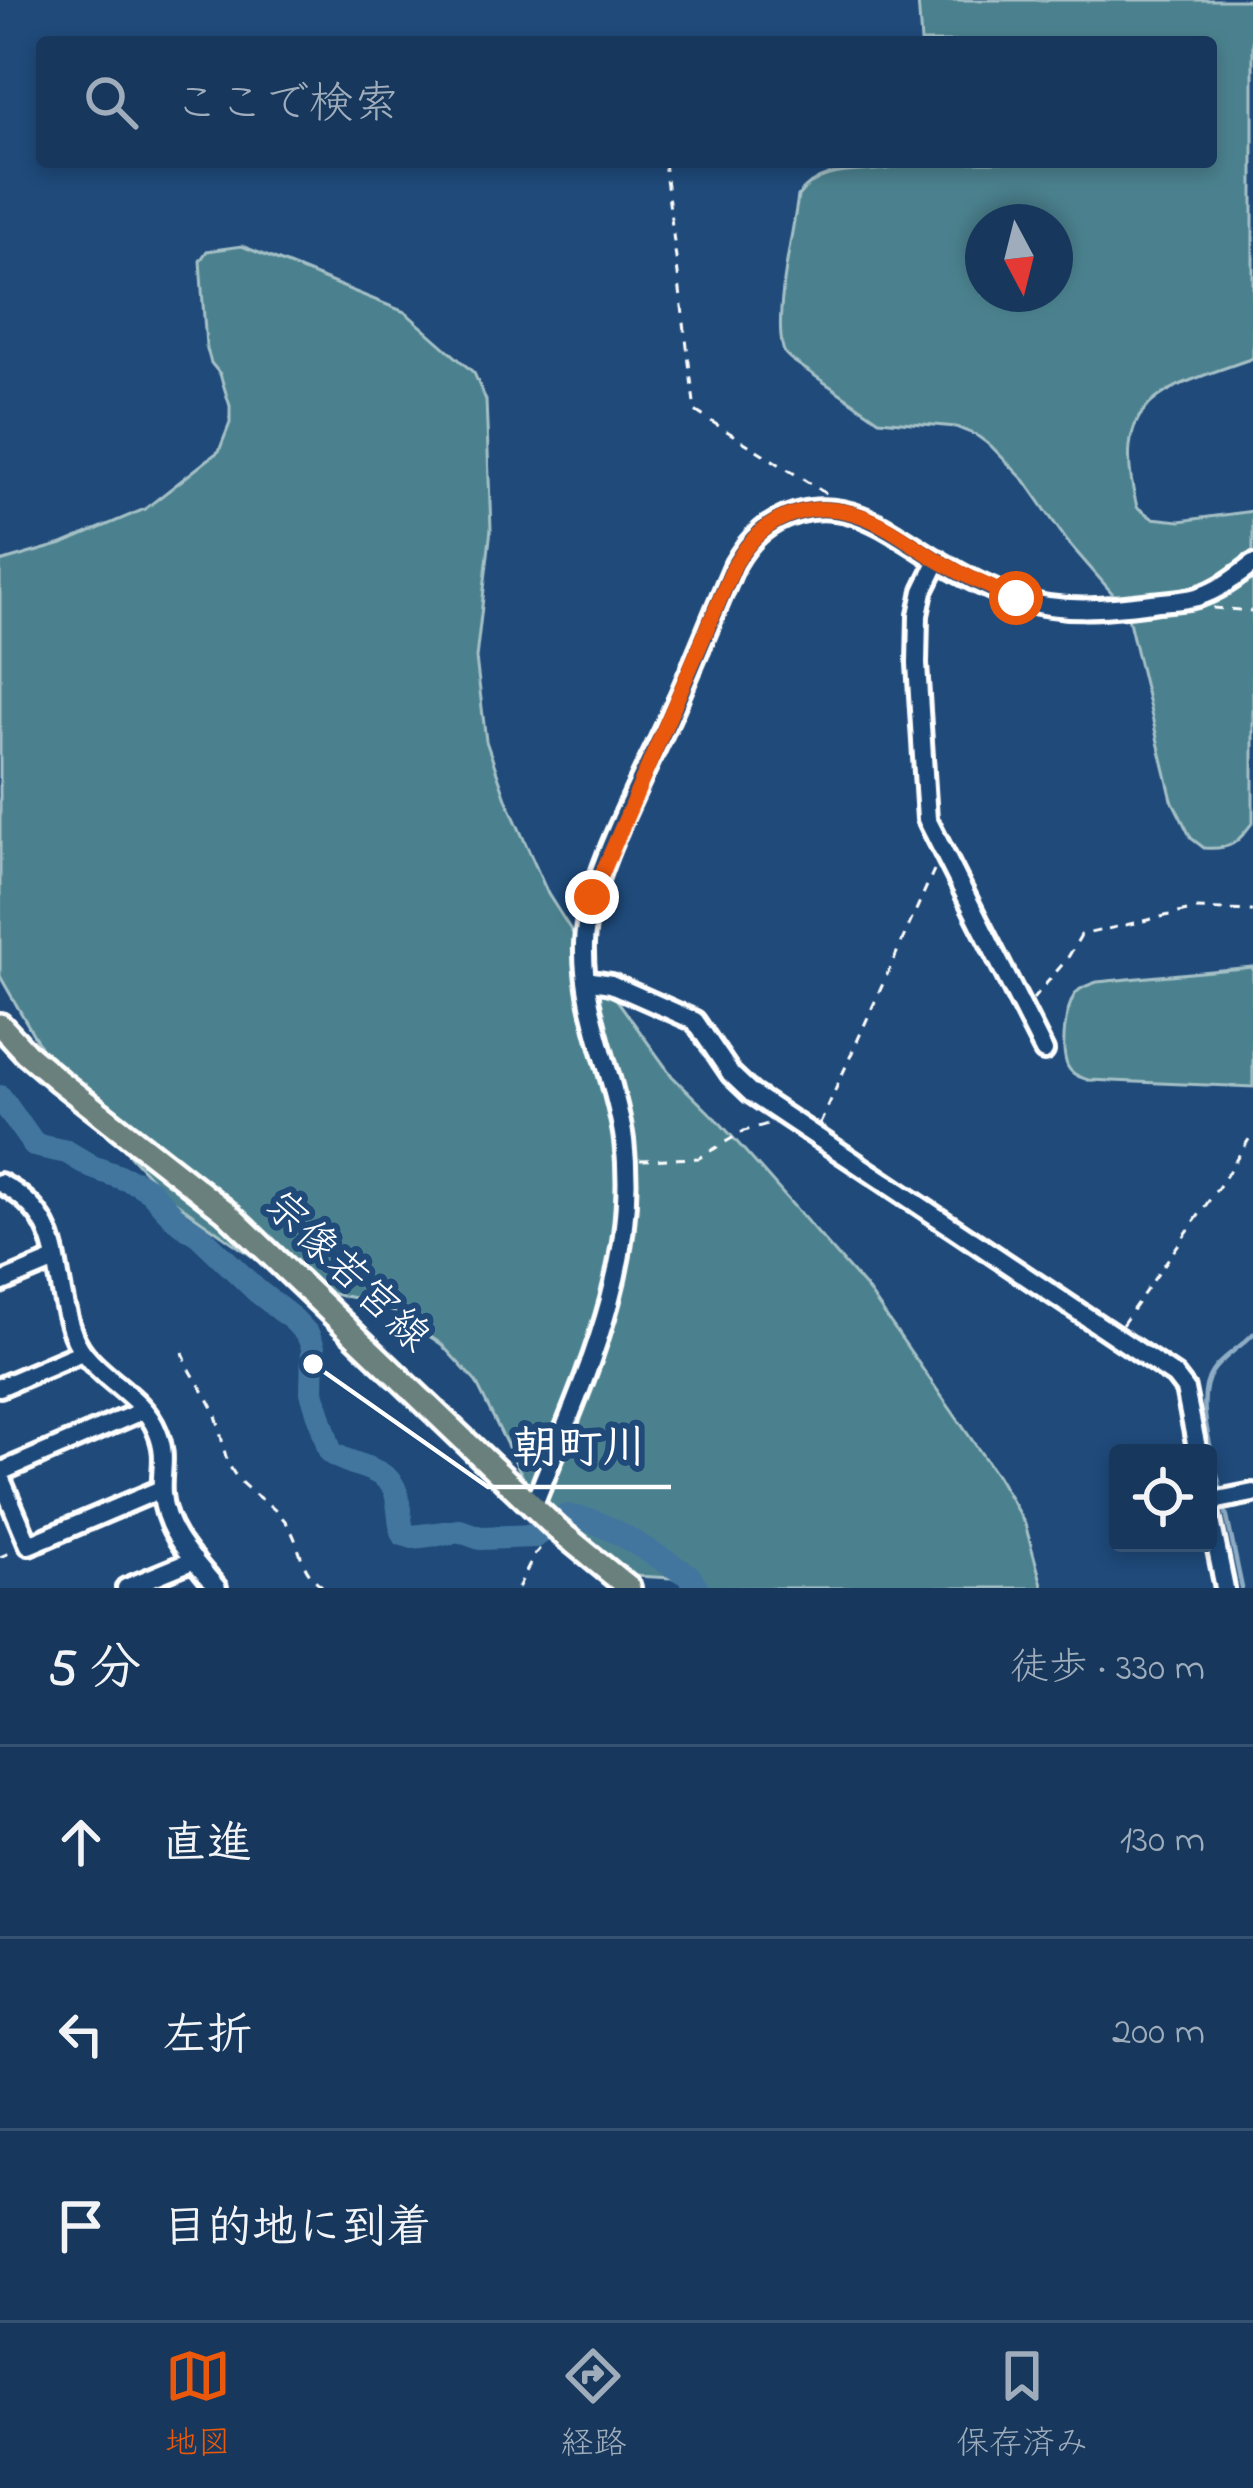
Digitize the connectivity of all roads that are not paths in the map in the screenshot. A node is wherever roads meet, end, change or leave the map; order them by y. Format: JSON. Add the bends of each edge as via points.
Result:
{"nodes":[{"id":1,"x":938,"y":560,"type":"junction"},
{"id":2,"x":1253,"y":564,"type":"edge"},
{"id":3,"x":586,"y":980,"type":"junction"},
{"id":4,"x":0,"y":1025,"type":"edge"},
{"id":5,"x":1044,"y":1051,"type":"dead end"},
{"id":6,"x":5,"y":1191,"type":"edge"},
{"id":7,"x":55,"y":1260,"type":"junction"},
{"id":8,"x":0,"y":1283,"type":"edge"},
{"id":9,"x":82,"y":1352,"type":"junction"},
{"id":10,"x":0,"y":1387,"type":"edge"},
{"id":11,"x":144,"y":1410,"type":"junction"},
{"id":12,"x":1196,"y":1444,"type":"edge"},
{"id":13,"x":0,"y":1474,"type":"edge"},
{"id":14,"x":161,"y":1489,"type":"junction"},
{"id":15,"x":1253,"y":1493,"type":"edge"},
{"id":16,"x":1217,"y":1502,"type":"edge"},
{"id":17,"x":533,"y":1507,"type":"junction"},
{"id":18,"x":1217,"y":1548,"type":"edge"},
{"id":19,"x":194,"y":1560,"type":"junction"},
{"id":20,"x":126,"y":1588,"type":"edge"},
{"id":21,"x":218,"y":1588,"type":"edge"},
{"id":22,"x":629,"y":1588,"type":"edge"},
{"id":23,"x":1225,"y":1588,"type":"edge"}],
"edges":[{"from":1,"to":2,"type":"street","via":[[1016,598],[1102,610],[1197,597]]},
{"from":1,"to":3,"type":"street","via":[[880,524],[831,509],[786,516],[747,543],[592,897]]},
{"from":1,"to":5,"type":"street","via":[[918,615],[927,819]]},
{"from":3,"to":12,"type":"street","via":[[695,1022],[751,1093],[1175,1376]]},
{"from":3,"to":17,"type":"street","via":[[623,1135],[625,1235],[608,1314]]},
{"from":4,"to":17,"type":"main road","name":"宗像若宮線","via":[[59,1082],[225,1211]]},
{"from":6,"to":7,"type":"street","via":[[31,1203]]},
{"from":7,"to":8,"type":"street"},
{"from":7,"to":9,"type":"street"},
{"from":9,"to":10,"type":"street"},
{"from":9,"to":11,"type":"street"},
{"from":11,"to":13,"type":"street"},
{"from":11,"to":14,"type":"street","via":[[163,1449]]},
{"from":13,"to":14,"type":"street","via":[[29,1545]]},
{"from":14,"to":19,"type":"street","via":[[169,1526]]},
{"from":15,"to":16,"type":"street"},
{"from":17,"to":22,"type":"main road","name":"宗像若宮線"},
{"from":18,"to":23,"type":"street"},
{"from":19,"to":20,"type":"street"},
{"from":19,"to":21,"type":"street"}]}
